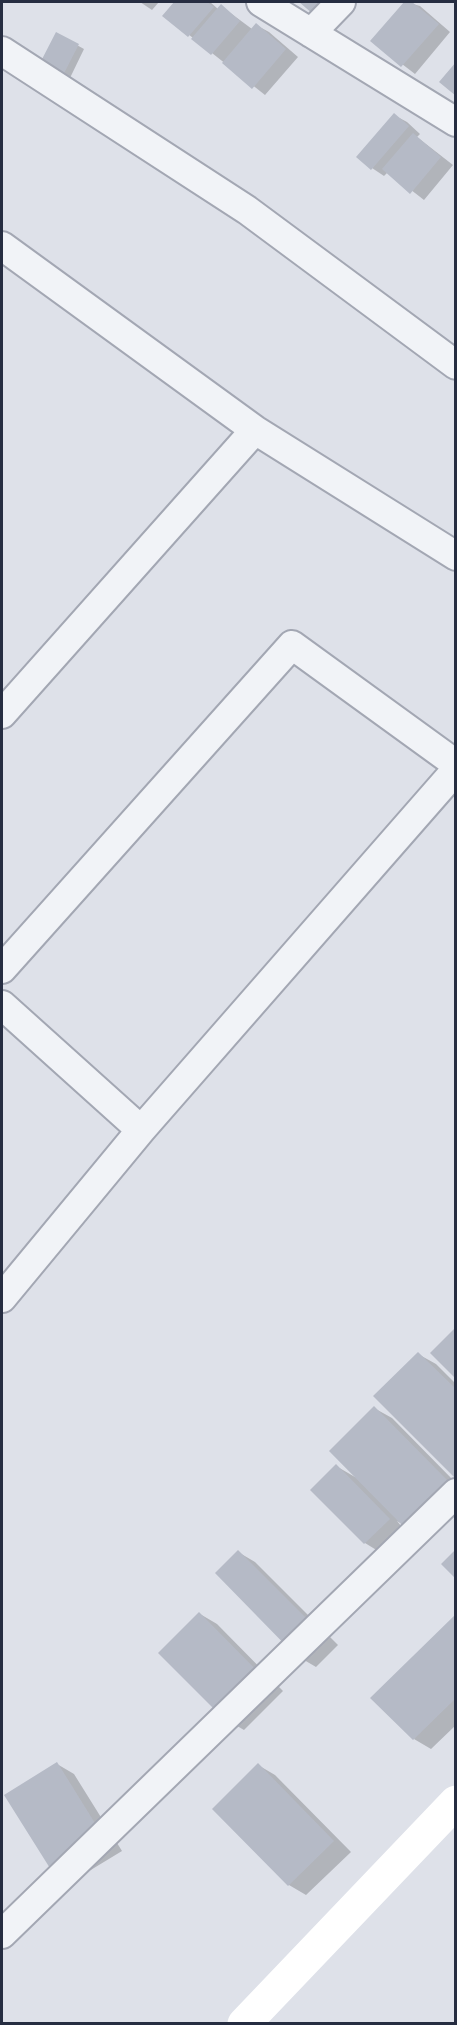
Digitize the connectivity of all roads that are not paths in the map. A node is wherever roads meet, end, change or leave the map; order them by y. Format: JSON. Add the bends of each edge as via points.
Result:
{"nodes":[{"id":1,"x":261,"y":2,"type":"edge"},
{"id":2,"x":341,"y":2,"type":"edge"},
{"id":3,"x":311,"y":33,"type":"junction"},
{"id":4,"x":2,"y":51,"type":"edge"},
{"id":5,"x":456,"y":122,"type":"edge"},
{"id":6,"x":2,"y":246,"type":"edge"},
{"id":7,"x":456,"y":365,"type":"edge"},
{"id":8,"x":255,"y":430,"type":"junction"},
{"id":9,"x":456,"y":556,"type":"edge"},
{"id":10,"x":2,"y":714,"type":"edge"},
{"id":11,"x":456,"y":764,"type":"edge"},
{"id":12,"x":456,"y":771,"type":"edge"},
{"id":13,"x":2,"y":969,"type":"edge"},
{"id":14,"x":2,"y":1005,"type":"edge"},
{"id":15,"x":141,"y":1130,"type":"junction"},
{"id":16,"x":2,"y":1298,"type":"edge"},
{"id":17,"x":456,"y":1493,"type":"edge"},
{"id":18,"x":456,"y":1802,"type":"edge"},
{"id":19,"x":2,"y":1934,"type":"edge"},
{"id":20,"x":244,"y":2024,"type":"edge"}],
"edges":[{"from":1,"to":3,"type":"street"},
{"from":2,"to":3,"type":"street"},
{"from":3,"to":5,"type":"street"},
{"from":4,"to":7,"type":"street","via":[[247,210]]},
{"from":6,"to":8,"type":"street"},
{"from":8,"to":9,"type":"street"},
{"from":8,"to":10,"type":"street"},
{"from":11,"to":13,"type":"street","via":[[292,645]]},
{"from":12,"to":15,"type":"street"},
{"from":14,"to":15,"type":"street"},
{"from":15,"to":16,"type":"street"},
{"from":17,"to":19,"type":"street"},
{"from":18,"to":20,"type":"street"}]}
